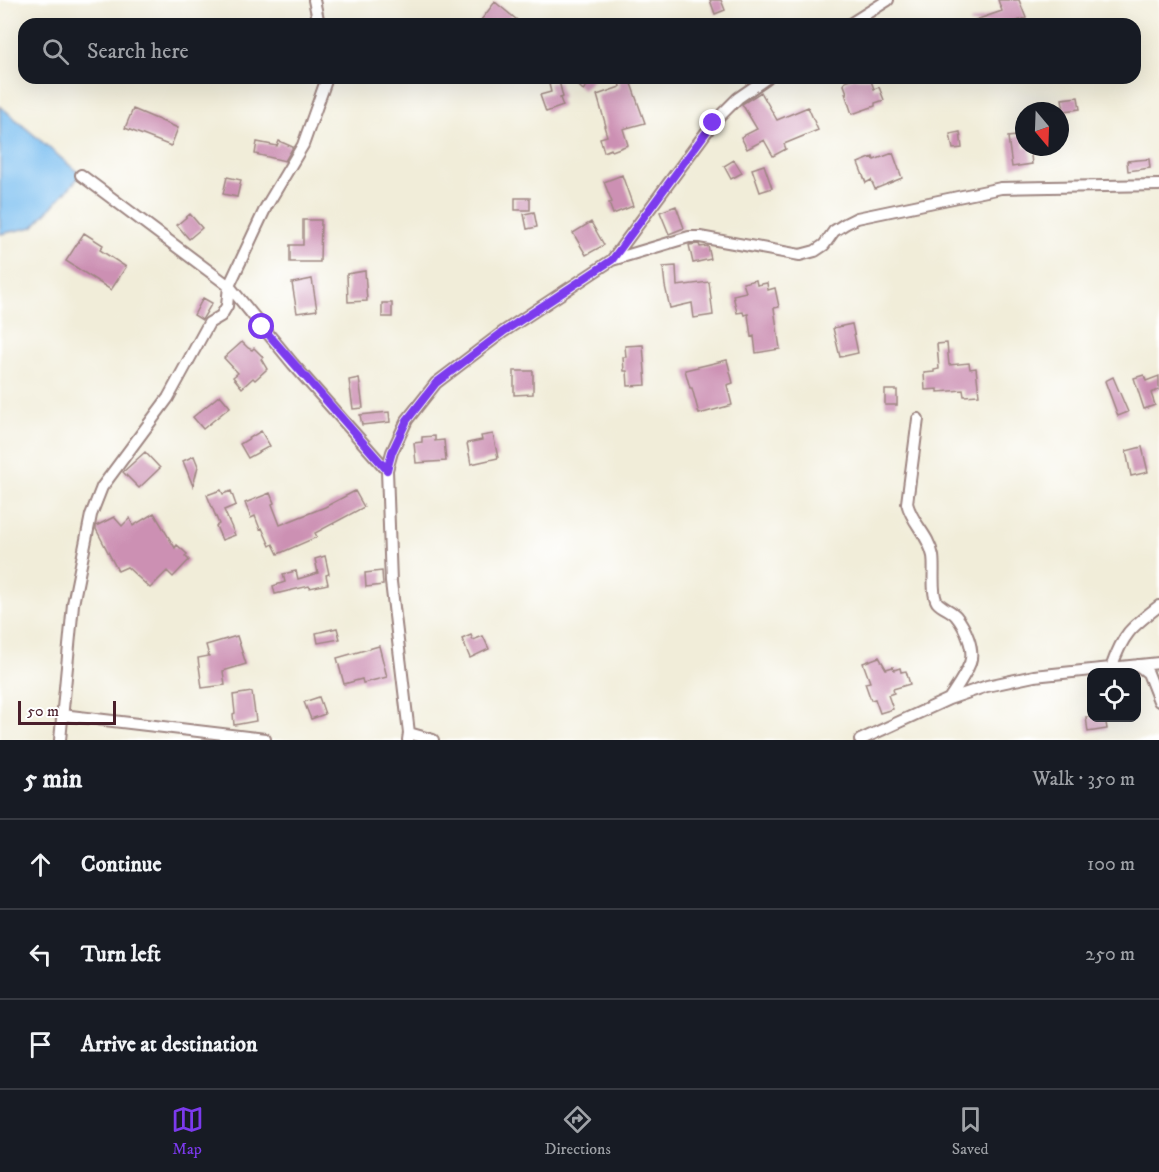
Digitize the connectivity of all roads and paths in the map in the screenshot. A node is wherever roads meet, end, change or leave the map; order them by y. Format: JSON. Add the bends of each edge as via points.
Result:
{"nodes":[{"id":1,"x":314,"y":0,"type":"edge"},
{"id":2,"x":888,"y":0,"type":"edge"},
{"id":3,"x":318,"y":18,"type":"edge"},
{"id":4,"x":860,"y":18,"type":"edge"},
{"id":5,"x":325,"y":84,"type":"edge"},
{"id":6,"x":758,"y":84,"type":"edge"},
{"id":7,"x":81,"y":175,"type":"dead end"},
{"id":8,"x":1159,"y":185,"type":"edge"},
{"id":9,"x":612,"y":260,"type":"junction"},
{"id":10,"x":229,"y":286,"type":"junction"},
{"id":11,"x":918,"y":419,"type":"dead end"},
{"id":12,"x":387,"y":470,"type":"junction"},
{"id":13,"x":1159,"y":606,"type":"edge"},
{"id":14,"x":1159,"y":663,"type":"edge"},
{"id":15,"x":1138,"y":665,"type":"junction"},
{"id":16,"x":1111,"y":668,"type":"joint"},
{"id":17,"x":1087,"y":670,"type":"edge"},
{"id":18,"x":949,"y":699,"type":"junction"},
{"id":19,"x":1159,"y":701,"type":"edge"},
{"id":20,"x":62,"y":715,"type":"junction"},
{"id":21,"x":408,"y":737,"type":"edge"},
{"id":22,"x":265,"y":739,"type":"edge"},
{"id":23,"x":60,"y":740,"type":"edge"},
{"id":24,"x":433,"y":740,"type":"edge"},
{"id":25,"x":860,"y":740,"type":"edge"}],
"edges":[{"from":1,"to":3,"type":"street"},
{"from":2,"to":4,"type":"street"},
{"from":5,"to":10,"type":"street","via":[[303,145],[266,207]]},
{"from":6,"to":9,"type":"street","via":[[713,123]]},
{"from":7,"to":10,"type":"street"},
{"from":8,"to":9,"type":"street","via":[[1001,188],[858,218],[834,231],[815,251],[800,255],[689,237]]},
{"from":9,"to":12,"type":"street","via":[[503,332],[436,383],[407,420]]},
{"from":10,"to":12,"type":"street"},
{"from":10,"to":20,"type":"street","via":[[221,316],[209,323],[168,398],[102,487],[90,515],[73,604]]},
{"from":11,"to":18,"type":"street","via":[[907,503],[933,555],[934,595],[963,625],[970,644],[971,661]]},
{"from":12,"to":21,"type":"street","via":[[391,582]]},
{"from":13,"to":16,"type":"street","via":[[1129,629]]},
{"from":14,"to":15,"type":"street"},
{"from":15,"to":16,"type":"street"},
{"from":15,"to":19,"type":"street","via":[[1148,673]]},
{"from":17,"to":18,"type":"street","via":[[1034,676]]},
{"from":18,"to":25,"type":"street"},
{"from":20,"to":22,"type":"street"},
{"from":20,"to":23,"type":"street"},
{"from":21,"to":24,"type":"street"}]}
